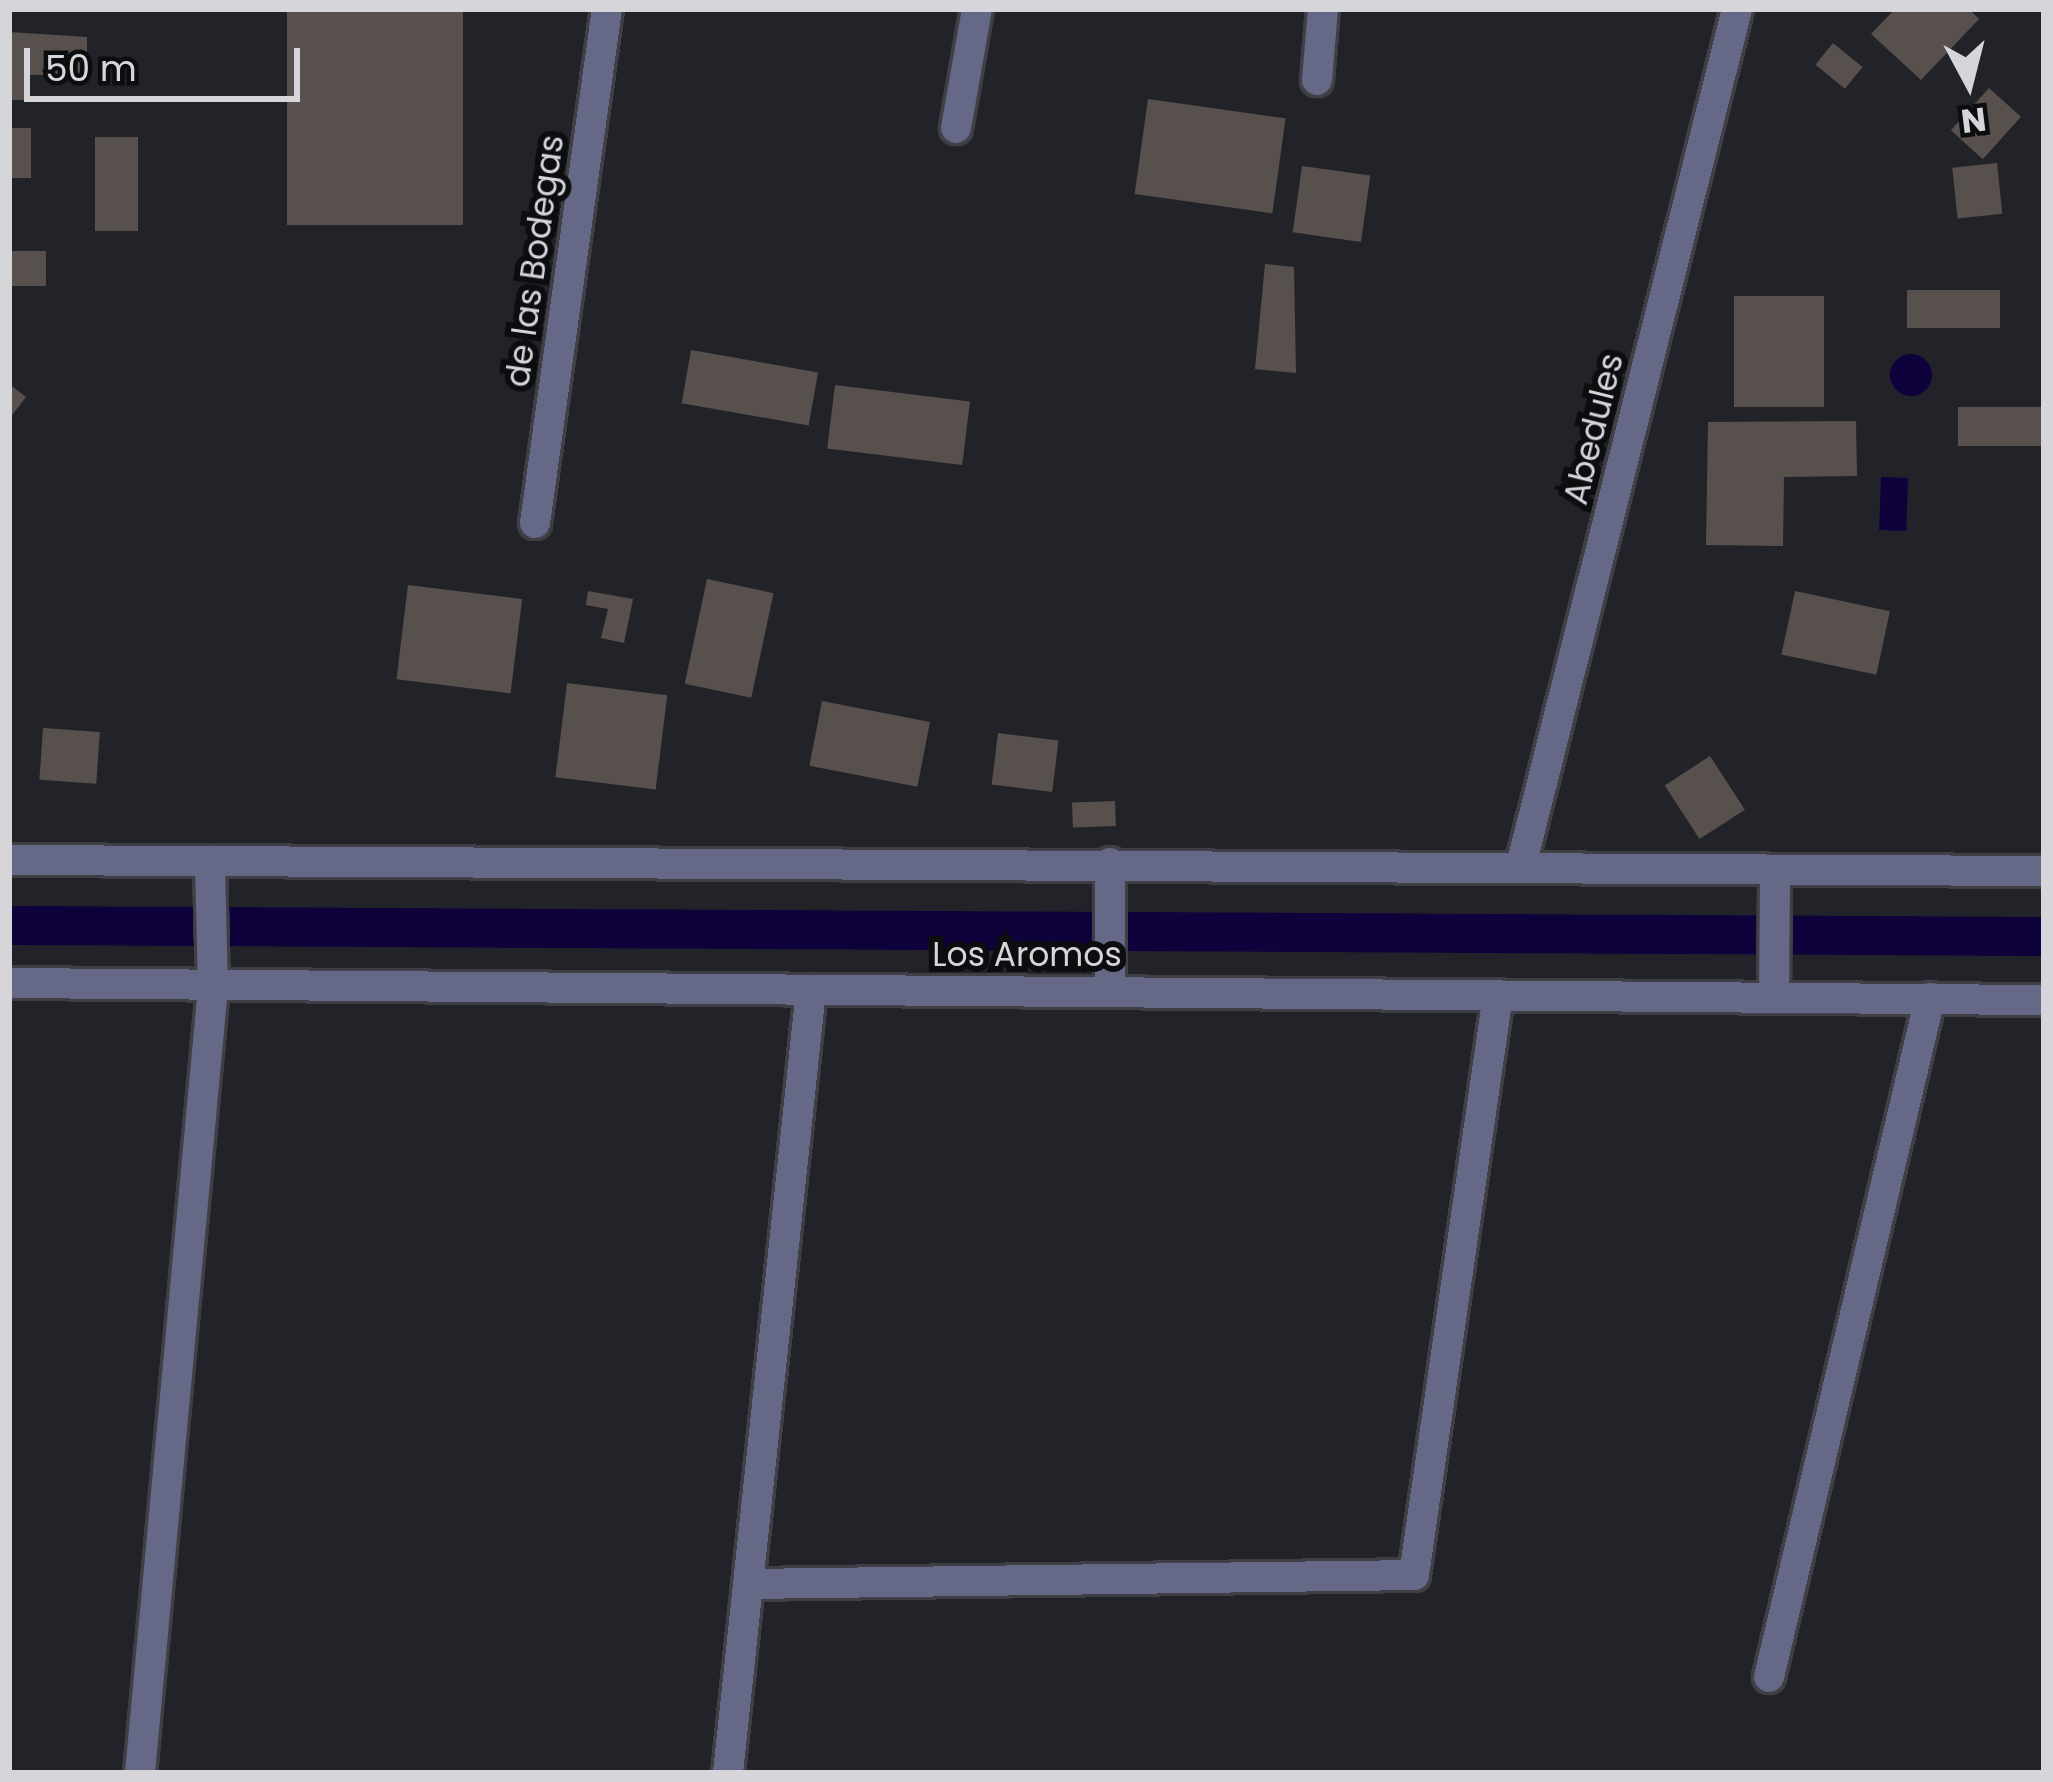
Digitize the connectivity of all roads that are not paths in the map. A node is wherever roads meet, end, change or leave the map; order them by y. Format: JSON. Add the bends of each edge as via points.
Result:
{"nodes":[{"id":1,"x":607,"y":9,"type":"edge"},
{"id":2,"x":977,"y":9,"type":"edge"},
{"id":3,"x":1323,"y":9,"type":"edge"},
{"id":4,"x":1736,"y":9,"type":"edge"},
{"id":5,"x":1317,"y":80,"type":"dead end"},
{"id":6,"x":956,"y":128,"type":"dead end"},
{"id":7,"x":535,"y":524,"type":"dead end"},
{"id":8,"x":9,"y":860,"type":"edge"},
{"id":9,"x":210,"y":862,"type":"junction"},
{"id":10,"x":1110,"y":863,"type":"junction"},
{"id":11,"x":1522,"y":866,"type":"junction"},
{"id":12,"x":1775,"y":869,"type":"junction"},
{"id":13,"x":2044,"y":871,"type":"edge"},
{"id":14,"x":9,"y":982,"type":"edge"},
{"id":15,"x":213,"y":988,"type":"junction"},
{"id":16,"x":1110,"y":990,"type":"junction"},
{"id":17,"x":811,"y":991,"type":"junction"},
{"id":18,"x":1774,"y":996,"type":"junction"},
{"id":19,"x":1930,"y":998,"type":"junction"},
{"id":20,"x":2044,"y":1000,"type":"edge"},
{"id":21,"x":1497,"y":1002,"type":"junction"},
{"id":22,"x":748,"y":1584,"type":"junction"},
{"id":23,"x":1769,"y":1677,"type":"dead end"},
{"id":24,"x":140,"y":1773,"type":"edge"},
{"id":25,"x":728,"y":1773,"type":"edge"}],
"edges":[{"from":1,"to":7,"type":"street","name":"de las Bodegas"},
{"from":2,"to":6,"type":"street"},
{"from":3,"to":5,"type":"street"},
{"from":4,"to":11,"type":"street","name":"Abedules"},
{"from":8,"to":9,"type":"street"},
{"from":9,"to":10,"type":"street"},
{"from":9,"to":15,"type":"street"},
{"from":10,"to":11,"type":"street"},
{"from":10,"to":16,"type":"street"},
{"from":11,"to":12,"type":"street"},
{"from":12,"to":13,"type":"street"},
{"from":12,"to":18,"type":"street"},
{"from":14,"to":15,"type":"street","name":"Los Aromos"},
{"from":15,"to":17,"type":"street","name":"Los Aromos"},
{"from":15,"to":24,"type":"street"},
{"from":16,"to":17,"type":"street","name":"Los Aromos"},
{"from":16,"to":21,"type":"street","name":"Los Aromos"},
{"from":17,"to":22,"type":"street"},
{"from":18,"to":19,"type":"street","name":"Los Aromos"},
{"from":18,"to":21,"type":"street","name":"Los Aromos"},
{"from":19,"to":20,"type":"street","name":"Los Aromos"},
{"from":19,"to":23,"type":"street"},
{"from":21,"to":22,"type":"street","via":[[1414,1575]]},
{"from":22,"to":25,"type":"street"}]}
